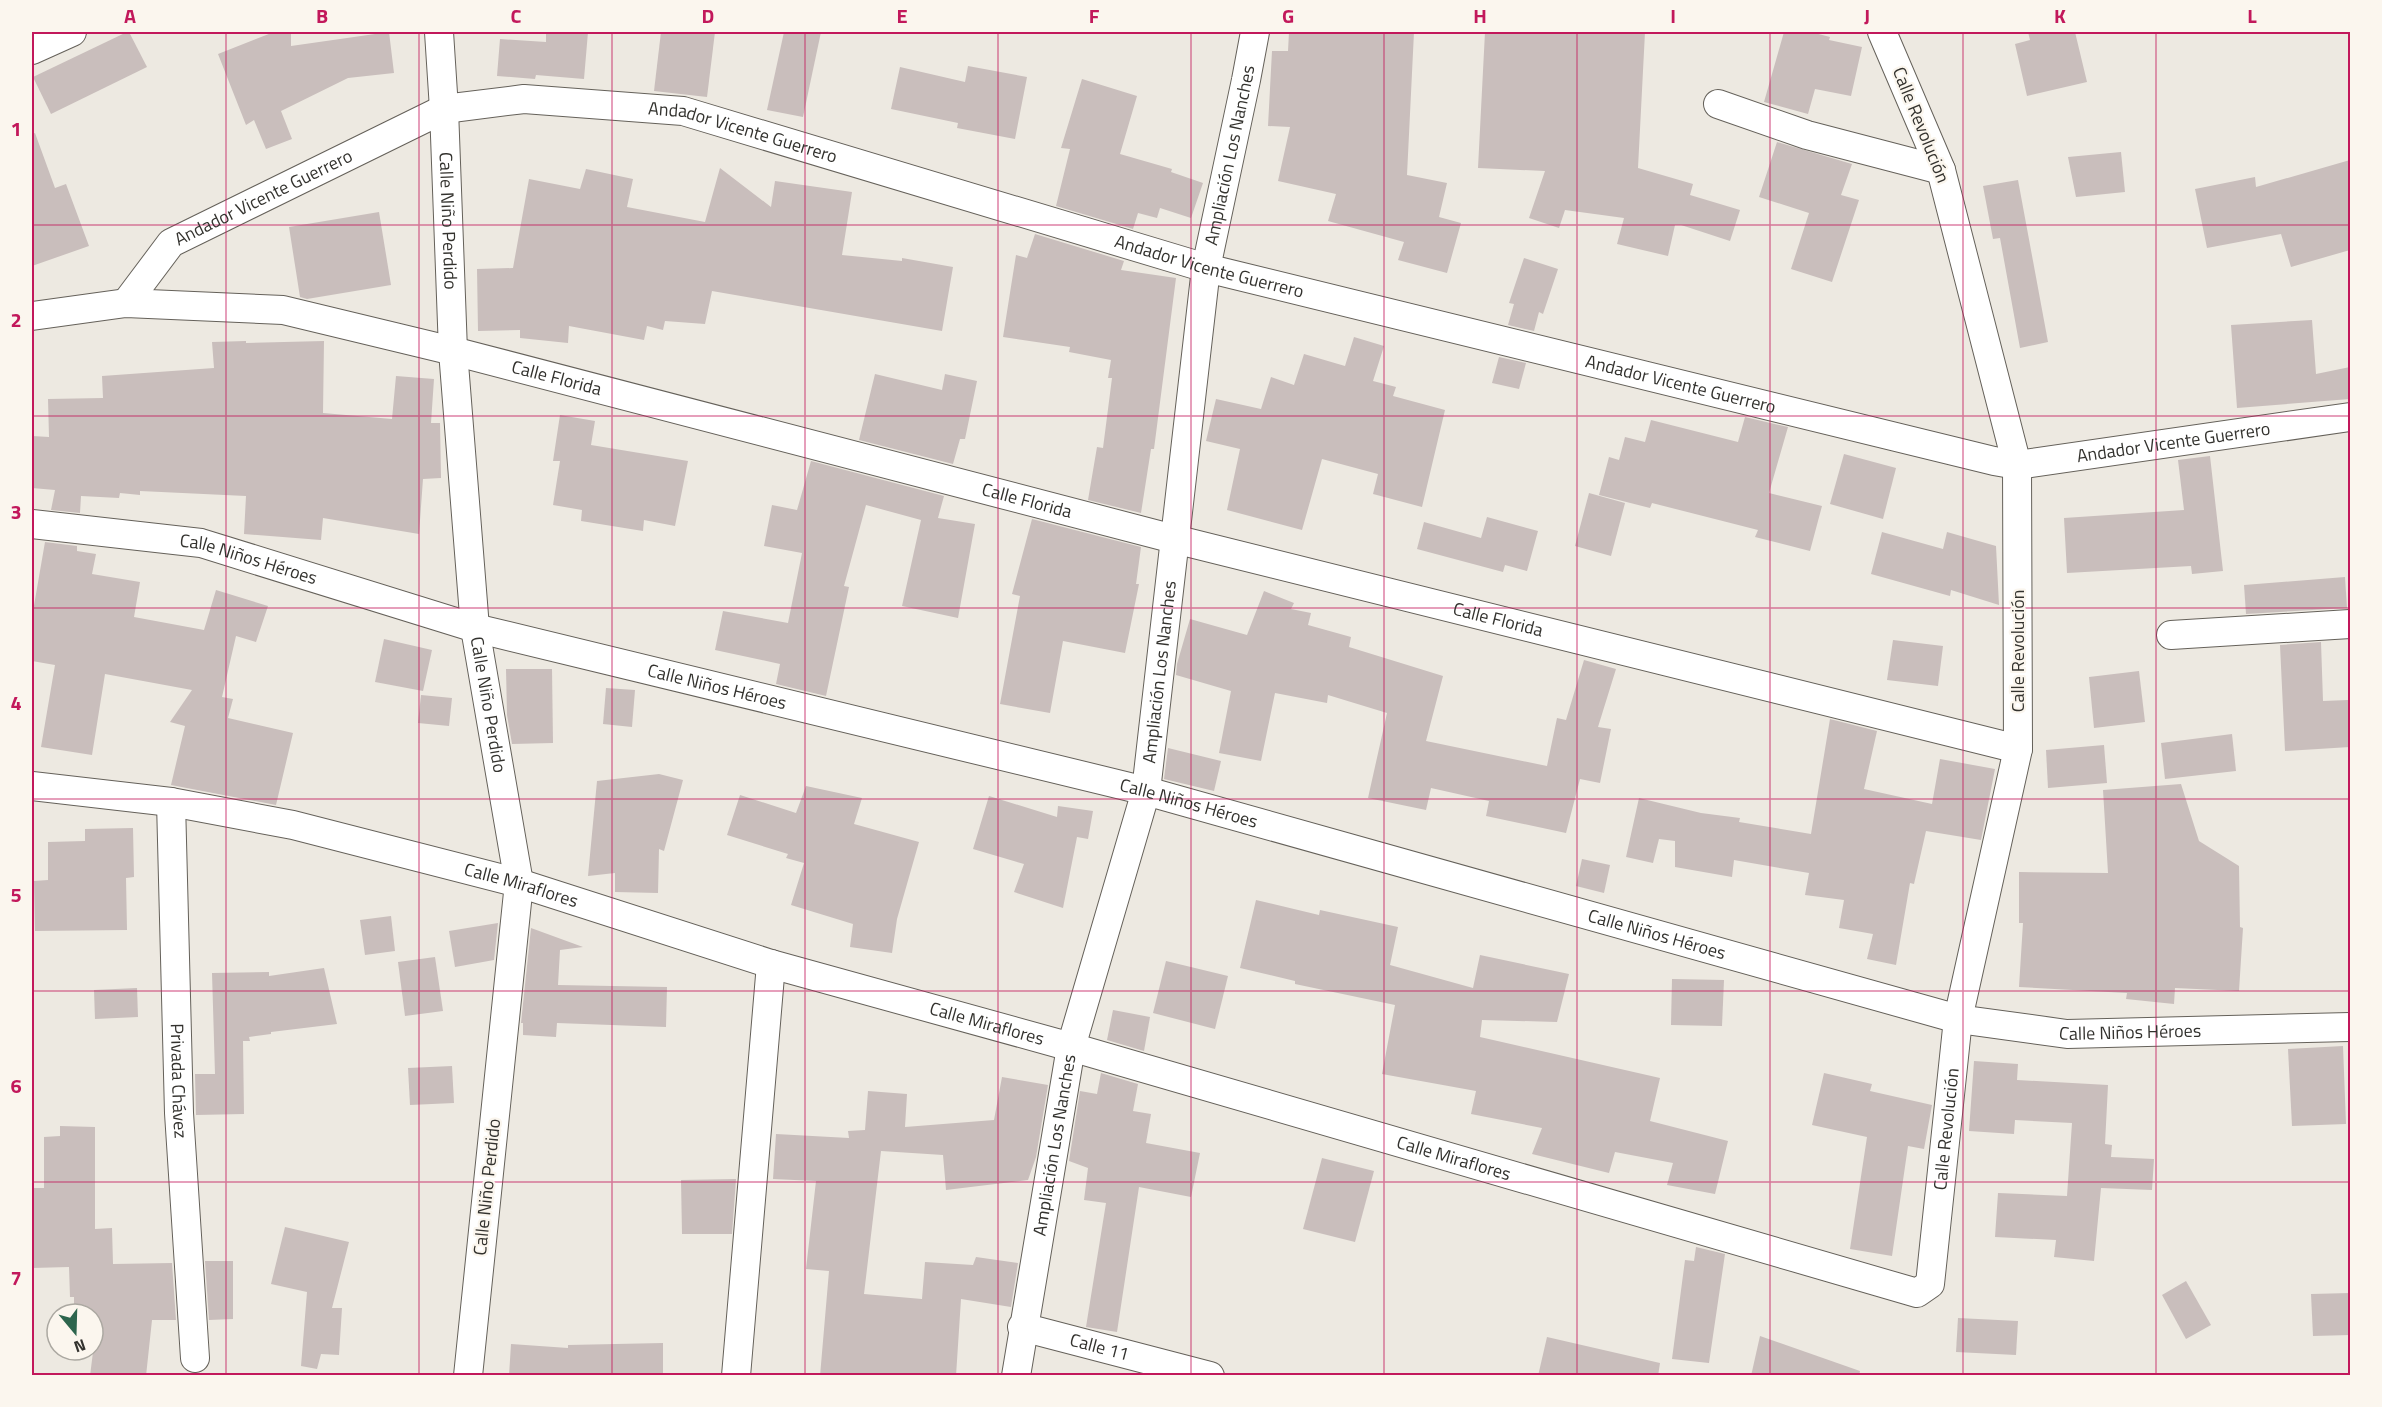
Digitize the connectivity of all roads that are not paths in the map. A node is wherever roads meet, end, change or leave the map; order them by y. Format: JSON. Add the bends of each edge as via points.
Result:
{"nodes":[{"id":1,"x":72,"y":32,"type":"edge"},
{"id":2,"x":438,"y":32,"type":"edge"},
{"id":3,"x":1255,"y":32,"type":"edge"},
{"id":4,"x":1882,"y":32,"type":"edge"},
{"id":5,"x":32,"y":50,"type":"edge"},
{"id":6,"x":1718,"y":104,"type":"dead end"},
{"id":7,"x":444,"y":109,"type":"junction"},
{"id":8,"x":1941,"y":170,"type":"junction"},
{"id":9,"x":1206,"y":268,"type":"junction"},
{"id":10,"x":126,"y":303,"type":"junction"},
{"id":11,"x":32,"y":316,"type":"edge"},
{"id":12,"x":453,"y":351,"type":"junction"},
{"id":13,"x":2350,"y":417,"type":"edge"},
{"id":14,"x":2017,"y":465,"type":"junction"},
{"id":15,"x":32,"y":524,"type":"edge"},
{"id":16,"x":1174,"y":539,"type":"junction"},
{"id":17,"x":2350,"y":624,"type":"edge"},
{"id":18,"x":475,"y":628,"type":"junction"},
{"id":19,"x":2170,"y":635,"type":"dead end"},
{"id":20,"x":2018,"y":749,"type":"junction"},
{"id":21,"x":32,"y":786,"type":"edge"},
{"id":22,"x":1146,"y":790,"type":"junction"},
{"id":23,"x":171,"y":802,"type":"junction"},
{"id":24,"x":519,"y":883,"type":"junction"},
{"id":25,"x":771,"y":964,"type":"junction"},
{"id":26,"x":1958,"y":1019,"type":"junction"},
{"id":27,"x":2350,"y":1027,"type":"edge"},
{"id":28,"x":1071,"y":1047,"type":"junction"},
{"id":29,"x":1930,"y":1284,"type":"joint"},
{"id":30,"x":1023,"y":1327,"type":"junction"},
{"id":31,"x":195,"y":1358,"type":"dead end"},
{"id":32,"x":468,"y":1376,"type":"edge"},
{"id":33,"x":736,"y":1376,"type":"edge"},
{"id":34,"x":1016,"y":1376,"type":"edge"},
{"id":35,"x":1210,"y":1376,"type":"edge"}],
"edges":[{"from":1,"to":5,"type":"street"},
{"from":2,"to":7,"type":"street","name":"Calle Niño Perdido"},
{"from":3,"to":9,"type":"street","name":"Ampliación Los Nanches"},
{"from":4,"to":8,"type":"street","name":"Calle Revolución"},
{"from":6,"to":8,"type":"street","via":[[1807,135]]},
{"from":7,"to":9,"type":"street","name":"Andador Vicente Guerrero","via":[[524,99],[683,111]]},
{"from":7,"to":10,"type":"street","name":"Andador Vicente Guerrero","via":[[171,243]]},
{"from":7,"to":12,"type":"street","name":"Calle Niño Perdido"},
{"from":8,"to":14,"type":"street","name":"Calle Revolución"},
{"from":9,"to":14,"type":"street","name":"Andador Vicente Guerrero"},
{"from":9,"to":16,"type":"street","name":"Ampliación Los Nanches"},
{"from":10,"to":11,"type":"street","name":"Calle Florida"},
{"from":10,"to":12,"type":"street","name":"Calle Florida","via":[[283,310]]},
{"from":12,"to":16,"type":"street","name":"Calle Florida"},
{"from":12,"to":18,"type":"street","name":"Calle Niño Perdido"},
{"from":13,"to":14,"type":"street","name":"Andador Vicente Guerrero"},
{"from":14,"to":20,"type":"street","name":"Calle Revolución"},
{"from":15,"to":18,"type":"street","name":"Calle Niños Héroes","via":[[201,543]]},
{"from":16,"to":20,"type":"street","name":"Calle Florida"},
{"from":16,"to":22,"type":"street","name":"Ampliación Los Nanches"},
{"from":17,"to":19,"type":"street"},
{"from":18,"to":22,"type":"street","name":"Calle Niños Héroes"},
{"from":18,"to":24,"type":"street","name":"Calle Niño Perdido"},
{"from":20,"to":26,"type":"street","name":"Calle Revolución"},
{"from":21,"to":23,"type":"street","name":"Calle Miraflores"},
{"from":22,"to":26,"type":"street","name":"Calle Niños Héroes"},
{"from":22,"to":28,"type":"street","name":"Ampliación Los Nanches"},
{"from":23,"to":24,"type":"street","name":"Calle Miraflores","via":[[293,825]]},
{"from":23,"to":31,"type":"street","name":"Privada Chávez","via":[[179,1113]]},
{"from":24,"to":25,"type":"street","name":"Calle Miraflores"},
{"from":24,"to":32,"type":"street","name":"Calle Niño Perdido"},
{"from":25,"to":28,"type":"street","name":"Calle Miraflores"},
{"from":25,"to":33,"type":"street"},
{"from":26,"to":27,"type":"street","name":"Calle Niños Héroes","via":[[2067,1034]]},
{"from":26,"to":29,"type":"street","name":"Calle Revolución"},
{"from":28,"to":29,"type":"street","name":"Calle Miraflores","via":[[1917,1293]]},
{"from":28,"to":30,"type":"street","name":"Ampliación Los Nanches"},
{"from":30,"to":34,"type":"street","name":"Ampliación Los Nanches"},
{"from":30,"to":35,"type":"street","name":"Calle 11"}]}
